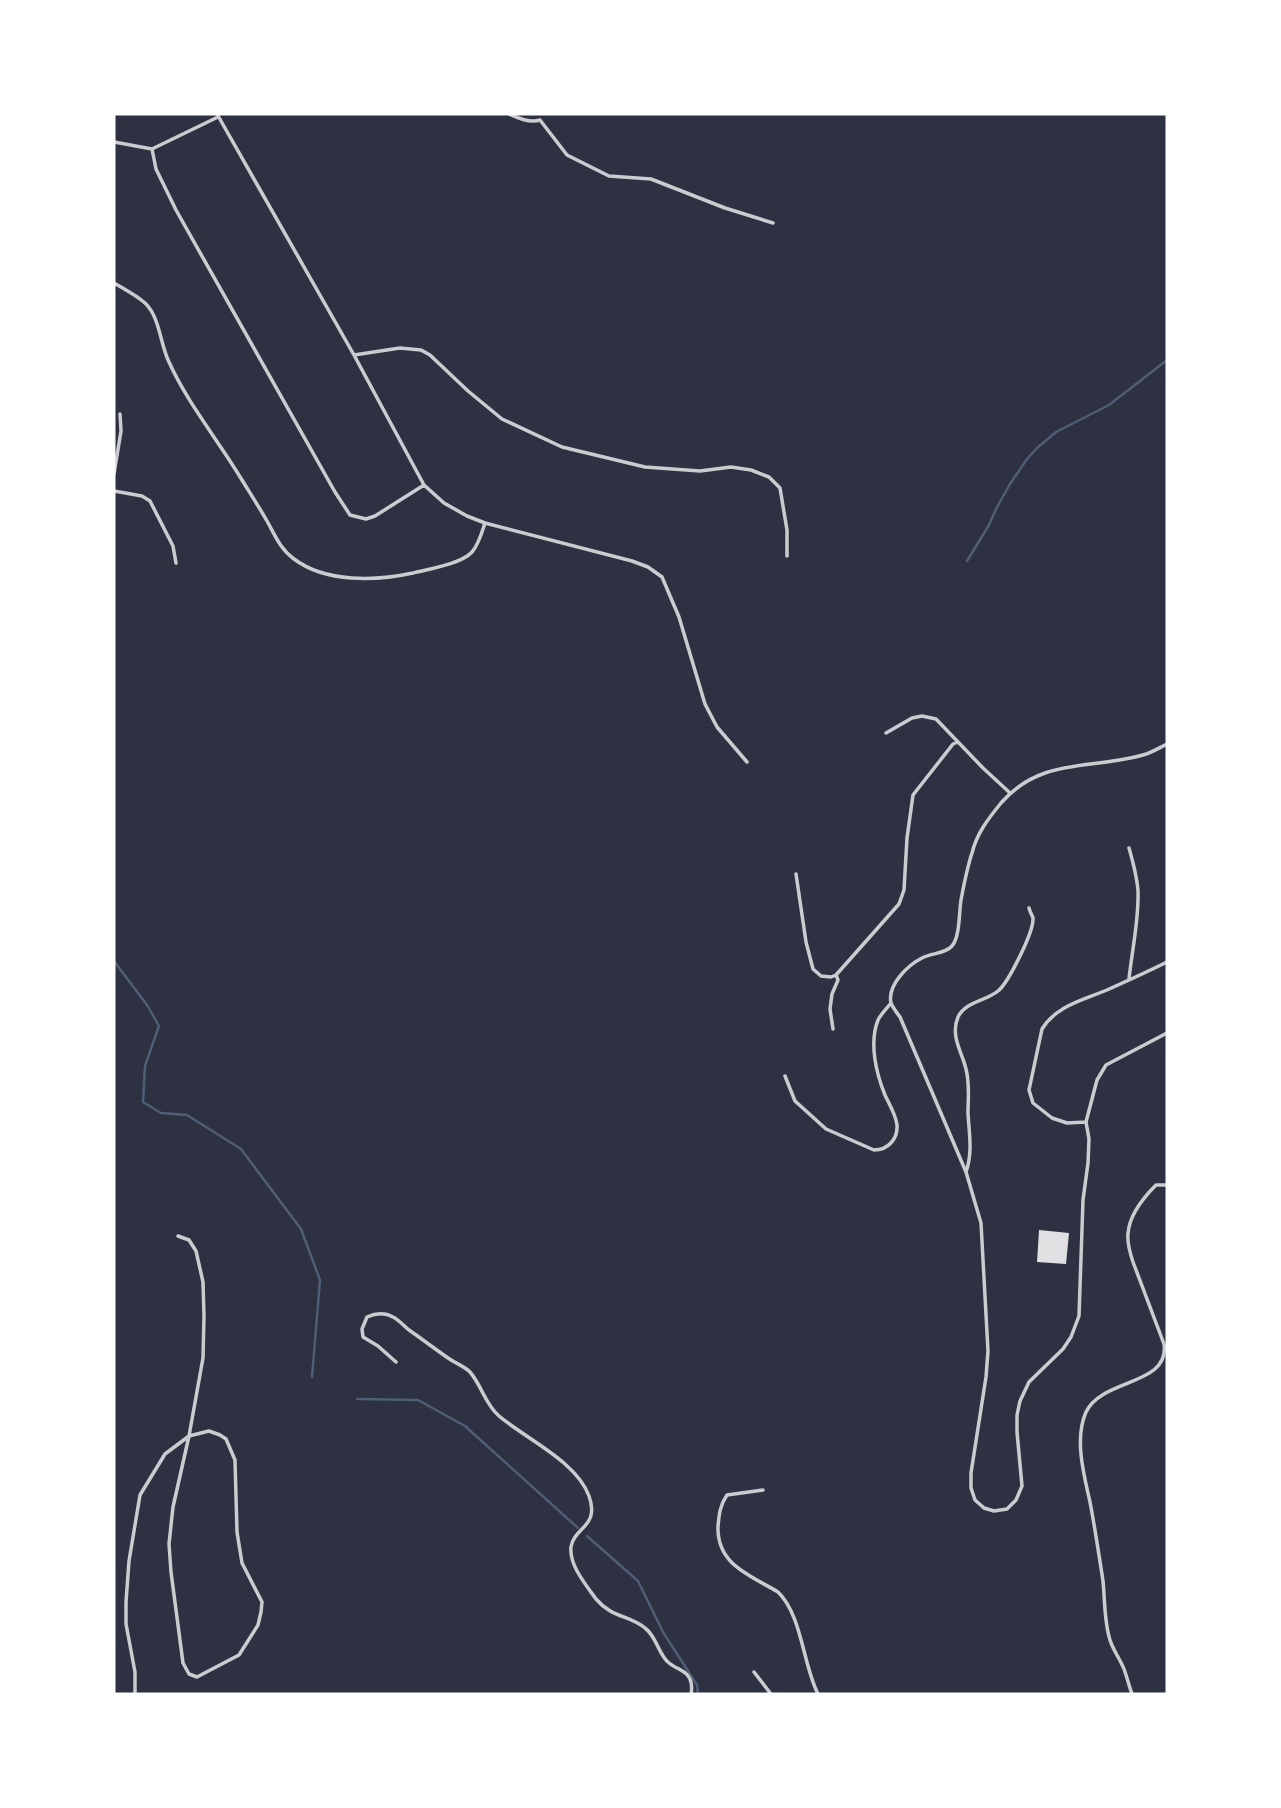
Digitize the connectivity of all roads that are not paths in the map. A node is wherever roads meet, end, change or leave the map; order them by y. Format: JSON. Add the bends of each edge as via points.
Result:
{"nodes":[{"id":1,"x":509,"y":114,"type":"edge"},
{"id":2,"x":217,"y":115,"type":"edge"},
{"id":3,"x":114,"y":142,"type":"edge"},
{"id":4,"x":152,"y":149,"type":"junction"},
{"id":5,"x":773,"y":223,"type":"dead end"},
{"id":6,"x":114,"y":283,"type":"edge"},
{"id":7,"x":355,"y":355,"type":"junction"},
{"id":8,"x":120,"y":414,"type":"dead end"},
{"id":9,"x":114,"y":474,"type":"edge"},
{"id":10,"x":424,"y":485,"type":"junction"},
{"id":11,"x":114,"y":491,"type":"edge"},
{"id":12,"x":485,"y":523,"type":"junction"},
{"id":13,"x":787,"y":555,"type":"dead end"},
{"id":14,"x":176,"y":563,"type":"dead end"},
{"id":15,"x":886,"y":733,"type":"dead end"},
{"id":16,"x":958,"y":742,"type":"junction"},
{"id":17,"x":1167,"y":744,"type":"edge"},
{"id":18,"x":747,"y":762,"type":"dead end"},
{"id":19,"x":1010,"y":792,"type":"junction"},
{"id":20,"x":1129,"y":848,"type":"dead end"},
{"id":21,"x":796,"y":874,"type":"dead end"},
{"id":22,"x":1029,"y":908,"type":"dead end"},
{"id":23,"x":1167,"y":962,"type":"edge"},
{"id":24,"x":836,"y":975,"type":"junction"},
{"id":25,"x":1129,"y":979,"type":"junction"},
{"id":26,"x":891,"y":1003,"type":"junction"},
{"id":27,"x":834,"y":1029,"type":"dead end"},
{"id":28,"x":1167,"y":1033,"type":"edge"},
{"id":29,"x":785,"y":1076,"type":"dead end"},
{"id":30,"x":1086,"y":1122,"type":"junction"},
{"id":31,"x":965,"y":1172,"type":"junction"},
{"id":32,"x":1167,"y":1185,"type":"edge"},
{"id":33,"x":178,"y":1236,"type":"dead end"},
{"id":34,"x":396,"y":1362,"type":"dead end"},
{"id":35,"x":189,"y":1436,"type":"junction"},
{"id":36,"x":763,"y":1490,"type":"dead end"},
{"id":37,"x":754,"y":1672,"type":"dead end"},
{"id":38,"x":135,"y":1694,"type":"edge"},
{"id":39,"x":691,"y":1694,"type":"edge"},
{"id":40,"x":771,"y":1694,"type":"edge"},
{"id":41,"x":818,"y":1694,"type":"edge"},
{"id":42,"x":1132,"y":1694,"type":"edge"}],
"edges":[{"from":1,"to":5,"type":"street","via":[[540,120],[567,155],[609,176],[651,178]]},
{"from":2,"to":4,"type":"street"},
{"from":2,"to":7,"type":"street"},
{"from":3,"to":4,"type":"street"},
{"from":4,"to":10,"type":"street","via":[[156,169],[176,210],[350,515],[375,516]]},
{"from":6,"to":12,"type":"street","via":[[145,303],[153,314],[180,382],[275,539],[295,560],[338,576],[393,578],[467,556],[479,542]]},
{"from":7,"to":10,"type":"street"},
{"from":7,"to":13,"type":"street","via":[[400,348],[421,350],[502,419],[562,447],[645,467],[699,471],[731,467],[769,477],[780,488]]},
{"from":8,"to":9,"type":"street"},
{"from":10,"to":12,"type":"street","via":[[444,503]]},
{"from":11,"to":14,"type":"street","via":[[150,501],[173,546]]},
{"from":12,"to":18,"type":"street","via":[[632,561],[662,577],[705,704],[717,727]]},
{"from":15,"to":16,"type":"street","via":[[912,718],[931,716]]},
{"from":16,"to":19,"type":"street"},
{"from":16,"to":24,"type":"street","via":[[913,795],[899,904]]},
{"from":17,"to":19,"type":"street","via":[[1145,755],[1052,770]]},
{"from":19,"to":26,"type":"street","via":[[976,838],[953,945],[923,957],[897,979]]},
{"from":20,"to":25,"type":"street","via":[[1138,892]]},
{"from":21,"to":24,"type":"street","via":[[813,969],[821,976]]},
{"from":22,"to":31,"type":"street","via":[[1033,918],[1012,973],[1000,990],[961,1012],[955,1028],[969,1088],[970,1153]]},
{"from":23,"to":25,"type":"street"},
{"from":24,"to":27,"type":"street","via":[[830,1009]]},
{"from":25,"to":30,"type":"street","via":[[1069,1004],[1042,1029],[1029,1090],[1033,1103],[1052,1118]]},
{"from":26,"to":29,"type":"street","via":[[878,1020],[875,1041],[880,1082],[897,1124],[888,1146],[874,1150],[826,1129],[795,1101]]},
{"from":26,"to":31,"type":"street"},
{"from":28,"to":30,"type":"street","via":[[1106,1065],[1097,1080]]},
{"from":30,"to":31,"type":"street","via":[[1089,1139],[1079,1316],[1063,1349],[1029,1382],[1020,1401],[1017,1432],[1022,1486],[1016,1500],[995,1511],[975,1500],[971,1488],[988,1351],[981,1223]]},
{"from":32,"to":42,"type":"street","via":[[1156,1185],[1144,1197],[1128,1234],[1133,1262],[1164,1344],[1163,1358],[1155,1371],[1094,1400],[1085,1414],[1081,1436],[1108,1631]]},
{"from":33,"to":35,"type":"street","via":[[189,1240],[196,1251],[203,1282],[203,1358]]},
{"from":34,"to":39,"type":"street","via":[[363,1337],[367,1317],[382,1313],[394,1317],[463,1366],[491,1409],[581,1481],[590,1498],[591,1514],[571,1549],[580,1576],[608,1612],[650,1633],[670,1664],[688,1676]]},
{"from":35,"to":35,"type":"street","via":[[209,1431],[226,1439],[234,1460],[242,1563],[262,1602],[258,1625],[239,1655],[197,1677],[189,1674],[183,1663],[169,1544]]},
{"from":35,"to":38,"type":"street","via":[[165,1454],[140,1495],[126,1602]]},
{"from":36,"to":41,"type":"street","via":[[727,1495],[718,1537],[735,1567],[784,1597]]},
{"from":37,"to":40,"type":"street"}]}
